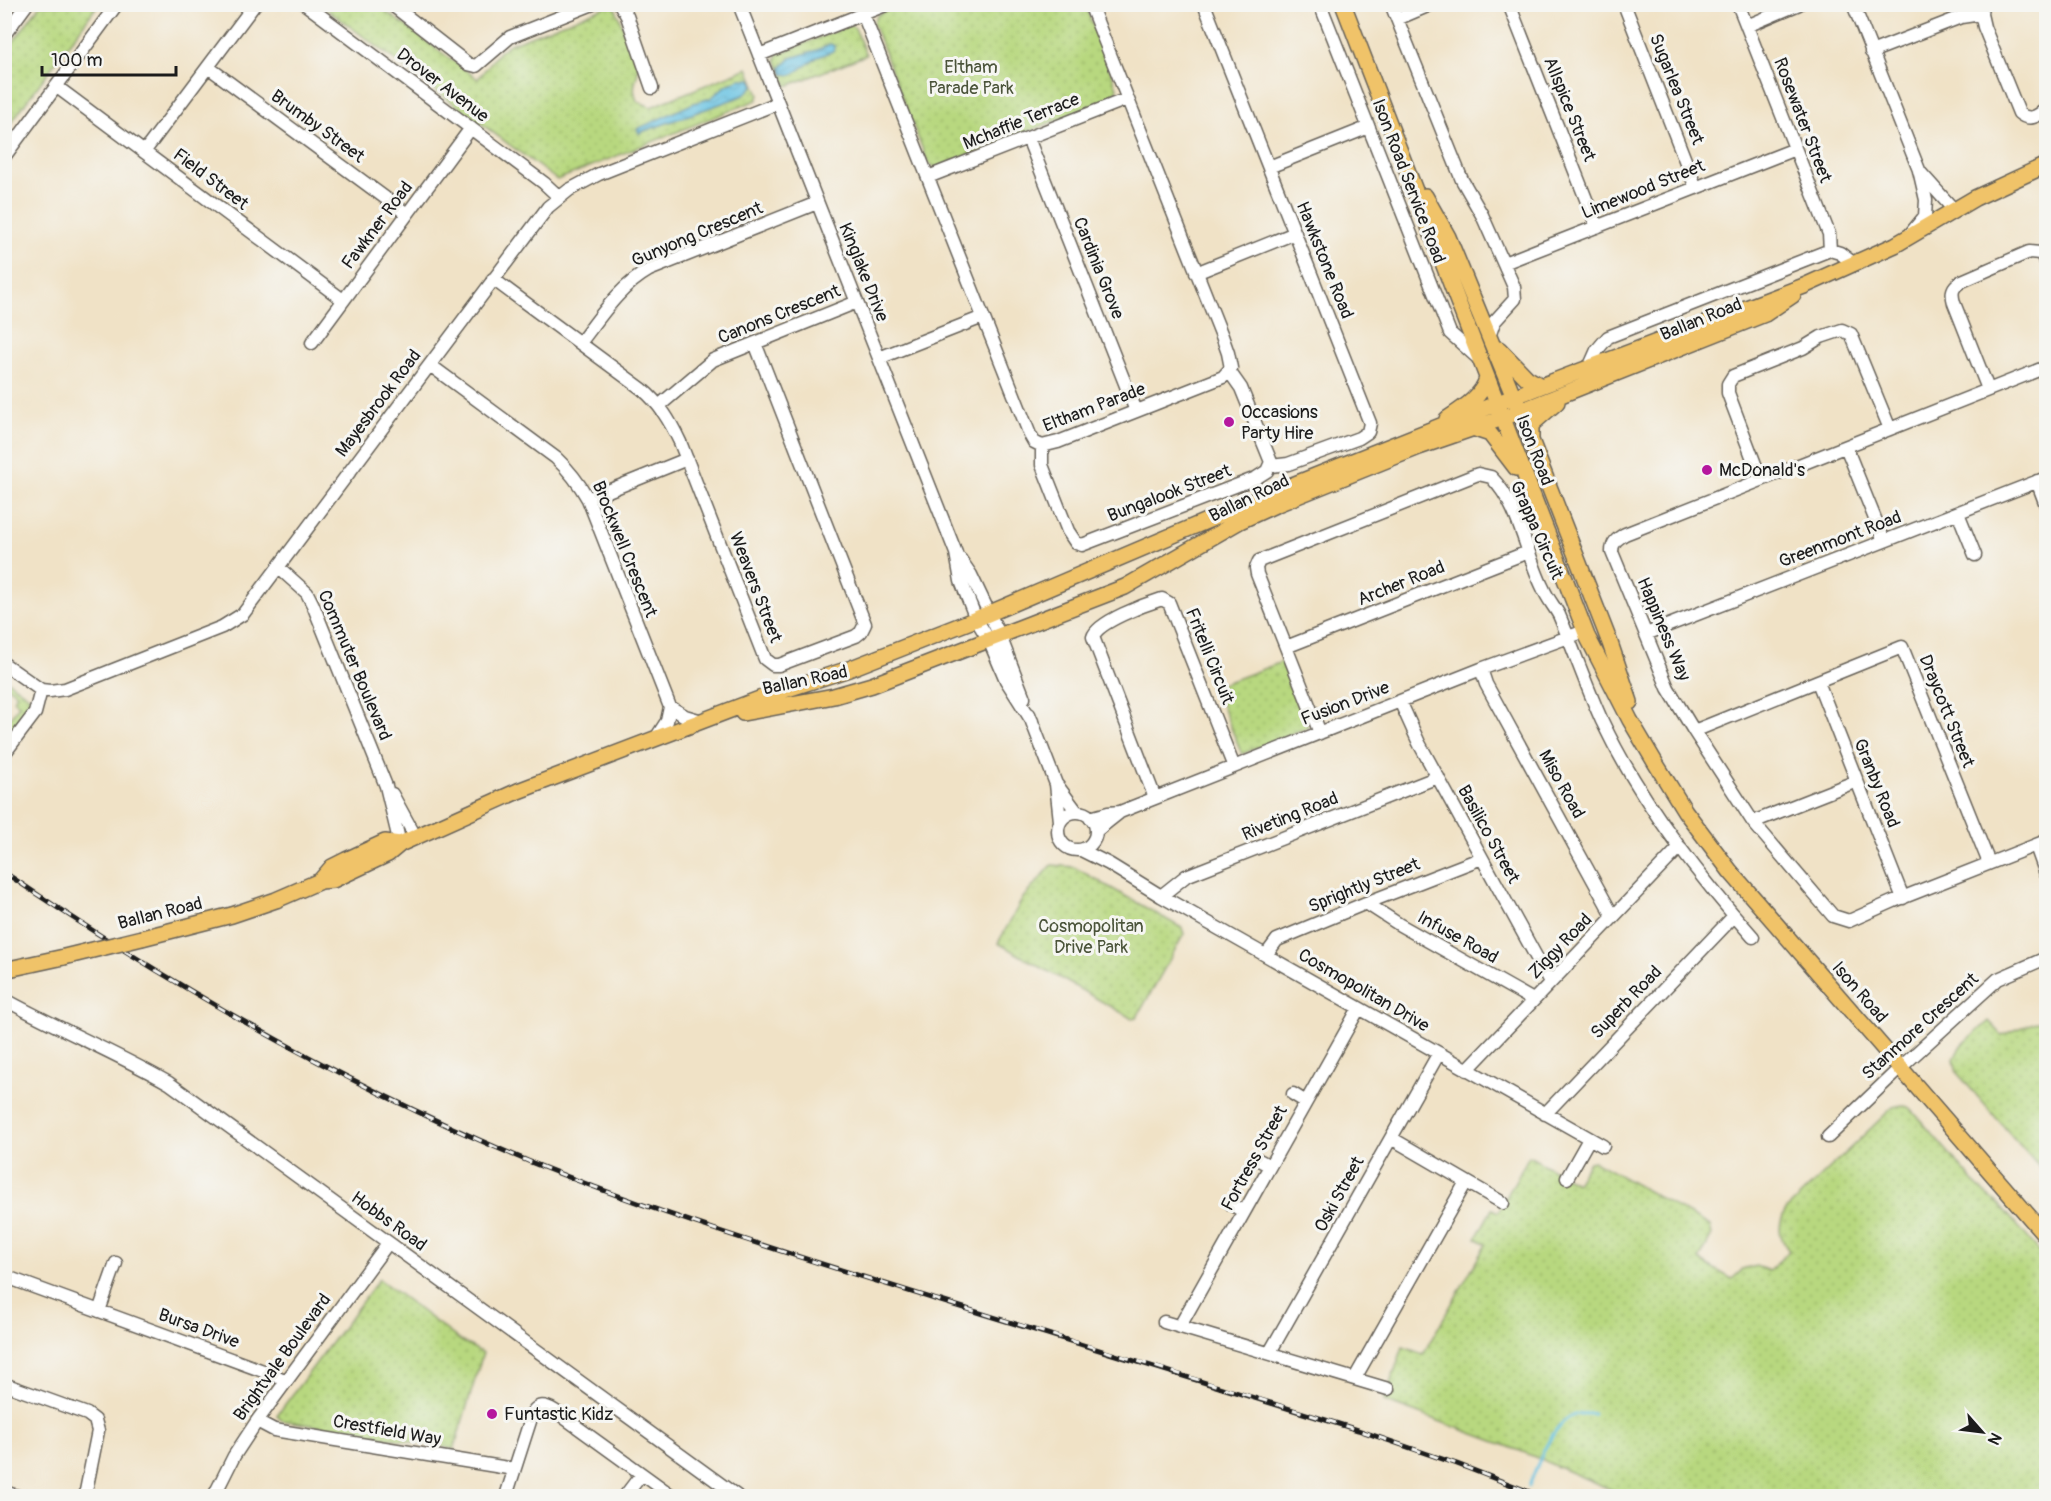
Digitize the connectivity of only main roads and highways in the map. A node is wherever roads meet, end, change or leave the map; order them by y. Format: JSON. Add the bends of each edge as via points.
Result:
{"nodes":[{"id":1,"x":1343,"y":4,"type":"edge"},
{"id":2,"x":1395,"y":141,"type":"junction"},
{"id":3,"x":2046,"y":165,"type":"edge"},
{"id":4,"x":1804,"y":286,"type":"junction"},
{"id":5,"x":1490,"y":337,"type":"junction"},
{"id":6,"x":1487,"y":378,"type":"junction"},
{"id":7,"x":1541,"y":386,"type":"junction"},
{"id":8,"x":1574,"y":390,"type":"junction"},
{"id":9,"x":1517,"y":404,"type":"junction"},
{"id":10,"x":1500,"y":411,"type":"junction"},
{"id":11,"x":1475,"y":429,"type":"junction"},
{"id":12,"x":1430,"y":431,"type":"junction"},
{"id":13,"x":1531,"y":438,"type":"junction"},
{"id":14,"x":1529,"y":488,"type":"junction"},
{"id":15,"x":1599,"y":614,"type":"junction"},
{"id":16,"x":1586,"y":632,"type":"junction"},
{"id":17,"x":702,"y":721,"type":"junction"},
{"id":18,"x":1656,"y":764,"type":"junction"},
{"id":19,"x":4,"y":970,"type":"edge"},
{"id":20,"x":2046,"y":1236,"type":"edge"}],
"edges":[{"from":1,"to":2,"type":"main road","name":"Ison Road"},
{"from":2,"to":5,"type":"main road","name":"Ison Road","via":[[1448,237]]},
{"from":2,"to":6,"type":"main road","name":"Ison Road"},
{"from":3,"to":4,"type":"main road","name":"Ballan Road","via":[[1974,198],[1905,239]]},
{"from":4,"to":7,"type":"main road","name":"Ballan Road"},
{"from":4,"to":8,"type":"main road","name":"Ballan Road","via":[[1766,314]]},
{"from":5,"to":7,"type":"main road","via":[[1518,370]]},
{"from":5,"to":9,"type":"main road","name":"Ison Road"},
{"from":6,"to":10,"type":"main road","name":"Ison Road"},
{"from":6,"to":12,"type":"main road","via":[[1479,394]]},
{"from":7,"to":9,"type":"main road","name":"Ballan Road"},
{"from":8,"to":9,"type":"main road","name":"Ballan Road"},
{"from":8,"to":13,"type":"main road","via":[[1537,419],[1531,427]]},
{"from":9,"to":10,"type":"main road","name":"Ballan Road"},
{"from":9,"to":13,"type":"main road","name":"Ison Road"},
{"from":10,"to":11,"type":"main road","name":"Ballan Road"},
{"from":10,"to":12,"type":"main road","name":"Ballan Road"},
{"from":10,"to":14,"type":"main road","name":"Ison Road"},
{"from":11,"to":14,"type":"main road","via":[[1490,434]]},
{"from":11,"to":17,"type":"main road","name":"Ballan Road","via":[[1419,447],[1275,505],[1125,586],[872,685]]},
{"from":12,"to":17,"type":"main road","name":"Ballan Road","via":[[1265,496],[982,617]]},
{"from":13,"to":15,"type":"main road","name":"Ison Road"},
{"from":14,"to":16,"type":"main road","name":"Ison Road"},
{"from":15,"to":16,"type":"main road","via":[[1596,624]]},
{"from":15,"to":18,"type":"main road","name":"Ison Road"},
{"from":16,"to":18,"type":"main road","name":"Ison Road"},
{"from":17,"to":19,"type":"main road","name":"Ballan Road","bridge":true,"via":[[518,791],[399,844],[385,842],[332,867],[320,881],[276,900],[232,915]]},
{"from":18,"to":20,"type":"main road","name":"Ison Road","via":[[1685,812],[1730,871]]}]}
